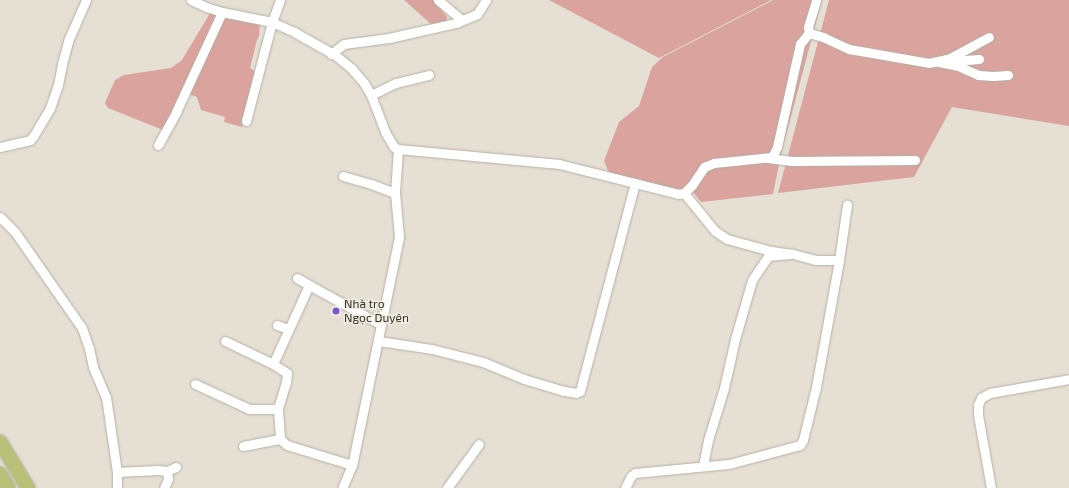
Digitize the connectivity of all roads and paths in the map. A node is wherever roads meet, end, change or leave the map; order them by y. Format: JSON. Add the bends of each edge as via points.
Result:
{"nodes":[{"id":1,"x":86,"y":0,"type":"edge"},
{"id":2,"x":192,"y":0,"type":"edge"},
{"id":3,"x":280,"y":0,"type":"edge"},
{"id":4,"x":438,"y":0,"type":"edge"},
{"id":5,"x":486,"y":0,"type":"edge"},
{"id":6,"x":816,"y":0,"type":"edge"},
{"id":7,"x":222,"y":12,"type":"junction"},
{"id":8,"x":462,"y":20,"type":"junction"},
{"id":9,"x":272,"y":22,"type":"junction"},
{"id":10,"x":809,"y":33,"type":"junction"},
{"id":11,"x":989,"y":37,"type":"dead end"},
{"id":12,"x":331,"y":54,"type":"junction"},
{"id":13,"x":979,"y":59,"type":"dead end"},
{"id":14,"x":939,"y":62,"type":"junction"},
{"id":15,"x":429,"y":75,"type":"dead end"},
{"id":16,"x":1008,"y":75,"type":"dead end"},
{"id":17,"x":371,"y":95,"type":"junction"},
{"id":18,"x":246,"y":121,"type":"dead end"},
{"id":19,"x":158,"y":145,"type":"dead end"},
{"id":20,"x":0,"y":147,"type":"edge"},
{"id":21,"x":398,"y":149,"type":"junction"},
{"id":22,"x":768,"y":158,"type":"junction"},
{"id":23,"x":915,"y":160,"type":"dead end"},
{"id":24,"x":343,"y":176,"type":"dead end"},
{"id":25,"x":635,"y":183,"type":"junction"},
{"id":26,"x":395,"y":193,"type":"junction"},
{"id":27,"x":684,"y":193,"type":"junction"},
{"id":28,"x":847,"y":205,"type":"dead end"},
{"id":29,"x":0,"y":216,"type":"edge"},
{"id":30,"x":793,"y":254,"type":"junction"},
{"id":31,"x":839,"y":260,"type":"junction"},
{"id":32,"x":297,"y":278,"type":"dead end"},
{"id":33,"x":309,"y":285,"type":"junction"},
{"id":34,"x":380,"y":324,"type":"junction"},
{"id":35,"x":277,"y":325,"type":"dead end"},
{"id":36,"x":288,"y":330,"type":"junction"},
{"id":37,"x":379,"y":341,"type":"junction"},
{"id":38,"x":225,"y":342,"type":"dead end"},
{"id":39,"x":273,"y":364,"type":"junction"},
{"id":40,"x":1069,"y":379,"type":"edge"},
{"id":41,"x":196,"y":384,"type":"dead end"},
{"id":42,"x":278,"y":409,"type":"junction"},
{"id":43,"x":280,"y":439,"type":"junction"},
{"id":44,"x":0,"y":442,"type":"edge"},
{"id":45,"x":479,"y":444,"type":"dead end"},
{"id":46,"x":243,"y":446,"type":"dead end"},
{"id":47,"x":352,"y":464,"type":"junction"},
{"id":48,"x":702,"y":466,"type":"junction"},
{"id":49,"x":176,"y":467,"type":"dead end"},
{"id":50,"x":167,"y":471,"type":"junction"},
{"id":51,"x":117,"y":472,"type":"junction"},
{"id":52,"x":0,"y":474,"type":"edge"},
{"id":53,"x":8,"y":488,"type":"edge"},
{"id":54,"x":28,"y":488,"type":"edge"},
{"id":55,"x":118,"y":488,"type":"edge"},
{"id":56,"x":164,"y":488,"type":"edge"},
{"id":57,"x":342,"y":488,"type":"edge"},
{"id":58,"x":447,"y":488,"type":"edge"},
{"id":59,"x":625,"y":488,"type":"edge"},
{"id":60,"x":991,"y":488,"type":"edge"}],
"edges":[{"from":1,"to":20,"type":"street","via":[[68,41],[50,108],[30,140]]},
{"from":2,"to":7,"type":"street"},
{"from":3,"to":9,"type":"street"},
{"from":4,"to":8,"type":"street"},
{"from":5,"to":8,"type":"street","via":[[477,14]]},
{"from":6,"to":10,"type":"street","via":[[808,27]]},
{"from":7,"to":9,"type":"street"},
{"from":7,"to":19,"type":"street"},
{"from":8,"to":12,"type":"street","via":[[428,30],[344,44]]},
{"from":9,"to":12,"type":"street"},
{"from":9,"to":18,"type":"street"},
{"from":10,"to":14,"type":"street","via":[[854,50],[915,62]]},
{"from":10,"to":22,"type":"street","via":[[800,44],[777,147],[772,157]]},
{"from":11,"to":14,"type":"street"},
{"from":12,"to":17,"type":"street","via":[[351,68]]},
{"from":13,"to":14,"type":"street"},
{"from":14,"to":16,"type":"street","via":[[958,66],[978,75]]},
{"from":15,"to":17,"type":"street","via":[[396,83]]},
{"from":17,"to":21,"type":"street","via":[[385,132]]},
{"from":21,"to":25,"type":"street","via":[[559,164]]},
{"from":21,"to":26,"type":"street"},
{"from":22,"to":23,"type":"street","via":[[792,161]]},
{"from":22,"to":27,"type":"street","via":[[714,163],[704,167]]},
{"from":24,"to":26,"type":"street"},
{"from":25,"to":27,"type":"street","via":[[678,194]]},
{"from":25,"to":37,"type":"street","via":[[580,391],[564,391],[524,379],[483,362],[432,349]]},
{"from":26,"to":34,"type":"street","via":[[399,237]]},
{"from":27,"to":30,"type":"street","via":[[715,232],[727,239]]},
{"from":28,"to":31,"type":"street"},
{"from":29,"to":51,"type":"street","via":[[15,232],[82,328],[93,367],[106,397]]},
{"from":30,"to":31,"type":"street","via":[[815,260]]},
{"from":30,"to":48,"type":"street","via":[[768,256],[752,280]]},
{"from":31,"to":48,"type":"street","via":[[816,387],[800,445],[741,462]]},
{"from":32,"to":33,"type":"street"},
{"from":33,"to":34,"type":"street"},
{"from":33,"to":36,"type":"street"},
{"from":34,"to":37,"type":"street"},
{"from":35,"to":36,"type":"street"},
{"from":36,"to":39,"type":"street"},
{"from":37,"to":47,"type":"street"},
{"from":38,"to":39,"type":"street"},
{"from":39,"to":42,"type":"street","via":[[288,375]]},
{"from":40,"to":60,"type":"street","via":[[990,393],[981,398],[978,415]]},
{"from":41,"to":42,"type":"street","via":[[249,409]]},
{"from":42,"to":43,"type":"street"},
{"from":43,"to":46,"type":"street"},
{"from":43,"to":47,"type":"street","via":[[287,445]]},
{"from":44,"to":54,"type":"main road"},
{"from":45,"to":58,"type":"street"},
{"from":47,"to":57,"type":"street"},
{"from":48,"to":59,"type":"street","via":[[635,473]]},
{"from":49,"to":50,"type":"street"},
{"from":50,"to":51,"type":"street"},
{"from":50,"to":56,"type":"street","via":[[168,478]]},
{"from":51,"to":55,"type":"street"},
{"from":52,"to":53,"type":"main road"}]}
